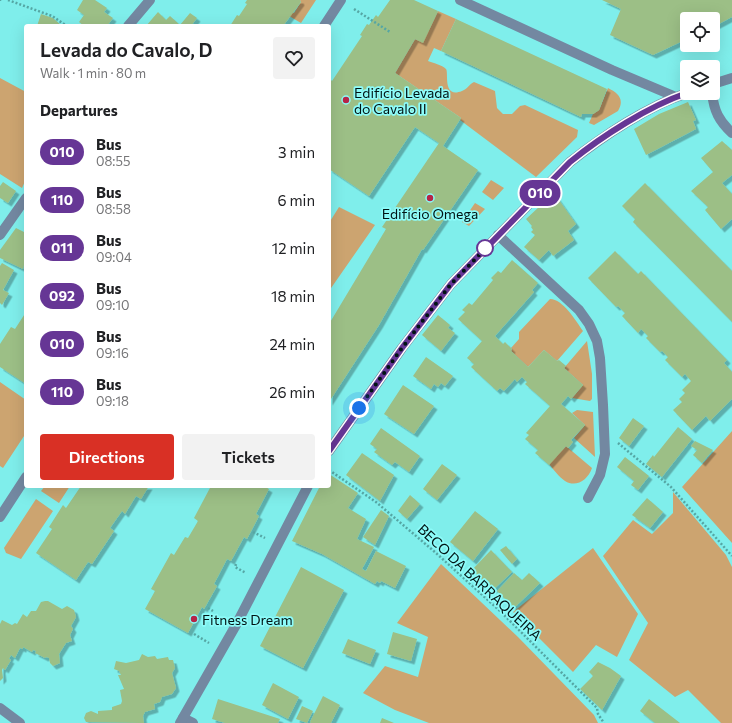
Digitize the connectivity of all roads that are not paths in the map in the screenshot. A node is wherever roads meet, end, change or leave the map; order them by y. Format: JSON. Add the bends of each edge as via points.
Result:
{"nodes":[{"id":1,"x":150,"y":0,"type":"edge"},
{"id":2,"x":341,"y":0,"type":"edge"},
{"id":3,"x":460,"y":0,"type":"edge"},
{"id":4,"x":130,"y":24,"type":"edge"},
{"id":5,"x":325,"y":24,"type":"edge"},
{"id":6,"x":732,"y":78,"type":"edge"},
{"id":7,"x":720,"y":82,"type":"edge"},
{"id":8,"x":680,"y":96,"type":"edge"},
{"id":9,"x":676,"y":97,"type":"junction"},
{"id":10,"x":713,"y":100,"type":"edge"},
{"id":11,"x":732,"y":133,"type":"edge"},
{"id":12,"x":24,"y":201,"type":"edge"},
{"id":13,"x":0,"y":235,"type":"edge"},
{"id":14,"x":498,"y":235,"type":"junction"},
{"id":15,"x":331,"y":448,"type":"edge"},
{"id":16,"x":24,"y":480,"type":"edge"},
{"id":17,"x":307,"y":488,"type":"edge"},
{"id":18,"x":588,"y":498,"type":"dead end"},
{"id":19,"x":0,"y":517,"type":"edge"},
{"id":20,"x":0,"y":708,"type":"edge"},
{"id":21,"x":181,"y":721,"type":"edge"},
{"id":22,"x":20,"y":723,"type":"edge"},
{"id":23,"x":193,"y":723,"type":"edge"}],
"edges":[{"from":1,"to":4,"type":"street"},
{"from":2,"to":5,"type":"street"},
{"from":3,"to":9,"type":"street"},
{"from":6,"to":7,"type":"street"},
{"from":8,"to":9,"type":"street"},
{"from":9,"to":14,"type":"street","via":[[646,111],[585,150]]},
{"from":10,"to":11,"type":"street","via":[[720,122]]},
{"from":12,"to":13,"type":"street"},
{"from":14,"to":15,"type":"street","via":[[451,284]]},
{"from":14,"to":18,"type":"street","via":[[579,310],[597,341],[604,454],[600,475]]},
{"from":16,"to":19,"type":"street"},
{"from":17,"to":21,"type":"street","via":[[236,624]]},
{"from":20,"to":22,"type":"street"},
{"from":21,"to":23,"type":"street"}]}
